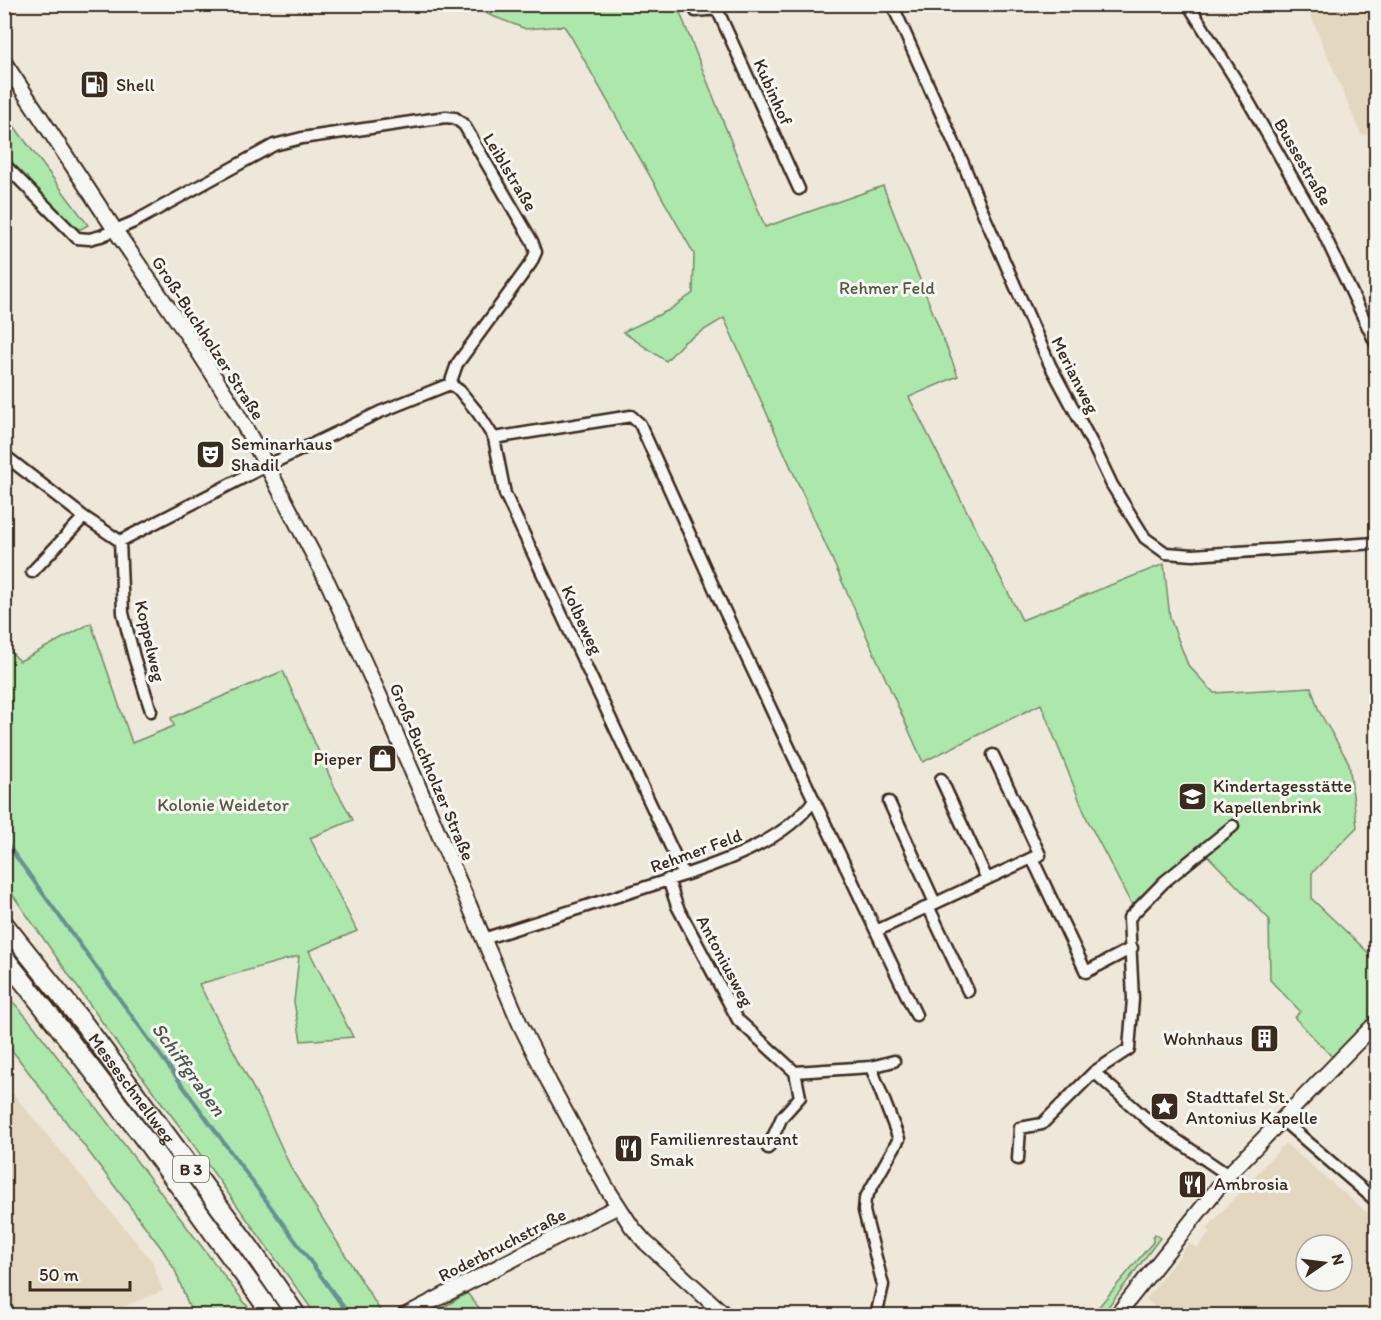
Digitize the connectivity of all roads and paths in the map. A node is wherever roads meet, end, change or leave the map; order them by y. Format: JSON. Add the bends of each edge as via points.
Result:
{"nodes":[{"id":1,"x":693,"y":4,"type":"edge"},
{"id":2,"x":892,"y":4,"type":"edge"},
{"id":3,"x":1188,"y":4,"type":"edge"},
{"id":4,"x":723,"y":7,"type":"edge"},
{"id":5,"x":4,"y":62,"type":"edge"},
{"id":6,"x":4,"y":164,"type":"edge"},
{"id":7,"x":800,"y":189,"type":"dead end"},
{"id":8,"x":115,"y":230,"type":"junction"},
{"id":9,"x":1377,"y":344,"type":"edge"},
{"id":10,"x":450,"y":384,"type":"junction"},
{"id":11,"x":494,"y":438,"type":"junction"},
{"id":12,"x":4,"y":455,"type":"edge"},
{"id":13,"x":267,"y":466,"type":"junction"},
{"id":14,"x":84,"y":517,"type":"junction"},
{"id":15,"x":120,"y":541,"type":"junction"},
{"id":16,"x":1377,"y":543,"type":"edge"},
{"id":17,"x":32,"y":572,"type":"dead end"},
{"id":18,"x":151,"y":711,"type":"dead end"},
{"id":19,"x":993,"y":755,"type":"dead end"},
{"id":20,"x":941,"y":779,"type":"dead end"},
{"id":21,"x":814,"y":800,"type":"junction"},
{"id":22,"x":889,"y":802,"type":"dead end"},
{"id":23,"x":1233,"y":826,"type":"dead end"},
{"id":24,"x":1032,"y":858,"type":"junction"},
{"id":25,"x":684,"y":875,"type":"junction"},
{"id":26,"x":668,"y":879,"type":"junction"},
{"id":27,"x":987,"y":879,"type":"junction"},
{"id":28,"x":932,"y":904,"type":"junction"},
{"id":29,"x":4,"y":924,"type":"edge"},
{"id":30,"x":876,"y":931,"type":"junction"},
{"id":31,"x":483,"y":939,"type":"junction"},
{"id":32,"x":1132,"y":948,"type":"junction"},
{"id":33,"x":4,"y":957,"type":"edge"},
{"id":34,"x":4,"y":964,"type":"edge"},
{"id":35,"x":968,"y":991,"type":"dead end"},
{"id":36,"x":48,"y":1012,"type":"junction"},
{"id":37,"x":916,"y":1015,"type":"dead end"},
{"id":38,"x":1377,"y":1023,"type":"edge"},
{"id":39,"x":894,"y":1061,"type":"dead end"},
{"id":40,"x":871,"y":1067,"type":"junction"},
{"id":41,"x":795,"y":1072,"type":"junction"},
{"id":42,"x":1094,"y":1072,"type":"junction"},
{"id":43,"x":1281,"y":1119,"type":"junction"},
{"id":44,"x":768,"y":1148,"type":"dead end"},
{"id":45,"x":1018,"y":1159,"type":"dead end"},
{"id":46,"x":1228,"y":1175,"type":"junction"},
{"id":47,"x":1377,"y":1201,"type":"edge"},
{"id":48,"x":618,"y":1207,"type":"junction"},
{"id":49,"x":273,"y":1316,"type":"edge"},
{"id":50,"x":297,"y":1316,"type":"edge"},
{"id":51,"x":404,"y":1316,"type":"edge"},
{"id":52,"x":726,"y":1316,"type":"edge"},
{"id":53,"x":876,"y":1316,"type":"edge"},
{"id":54,"x":1116,"y":1316,"type":"edge"}],
"edges":[{"from":1,"to":4,"type":"street","via":[[696,11]]},
{"from":2,"to":16,"type":"street","name":"Merianweg","via":[[1050,365],[1112,485],[1145,538],[1166,553],[1193,555]]},
{"from":3,"to":9,"type":"street","name":"Bussestraße","via":[[1322,230]]},
{"from":4,"to":7,"type":"street","name":"Kubinhof"},
{"from":5,"to":8,"type":"street","name":"Groß-Buchholzer Straße"},
{"from":6,"to":8,"type":"street","via":[[77,238],[89,239]]},
{"from":8,"to":10,"type":"street","name":"Leiblstraße","via":[[274,145],[455,118],[464,125],[536,252],[457,364]]},
{"from":8,"to":13,"type":"street","name":"Groß-Buchholzer Straße","via":[[194,345]]},
{"from":10,"to":11,"type":"street","name":"Kolbeweg","via":[[472,405]]},
{"from":10,"to":13,"type":"street","via":[[380,412]]},
{"from":11,"to":21,"type":"street","via":[[631,416],[640,424]]},
{"from":11,"to":25,"type":"street","name":"Kolbeweg","via":[[505,494]]},
{"from":12,"to":14,"type":"street"},
{"from":13,"to":15,"type":"street"},
{"from":13,"to":31,"type":"street","name":"Groß-Buchholzer Straße","via":[[328,583],[381,699]]},
{"from":14,"to":15,"type":"street"},
{"from":14,"to":17,"type":"street"},
{"from":15,"to":18,"type":"street","name":"Koppelweg","via":[[123,613]]},
{"from":19,"to":24,"type":"street","via":[[1040,855]]},
{"from":20,"to":27,"type":"street"},
{"from":21,"to":25,"type":"street","name":"Rehmer Feld","via":[[806,812],[749,851]]},
{"from":21,"to":30,"type":"street"},
{"from":22,"to":28,"type":"street"},
{"from":23,"to":32,"type":"street","via":[[1164,882],[1130,918]]},
{"from":24,"to":27,"type":"street"},
{"from":24,"to":32,"type":"street","via":[[1086,972]]},
{"from":25,"to":26,"type":"street","name":"Rehmer Feld"},
{"from":26,"to":31,"type":"street","name":"Rehmer Feld"},
{"from":26,"to":41,"type":"street","name":"Antoniusweg","via":[[677,906],[738,1020]]},
{"from":27,"to":28,"type":"street"},
{"from":28,"to":30,"type":"street"},
{"from":28,"to":35,"type":"street"},
{"from":29,"to":50,"type":"highway","name":"Messeschnellweg","number":"B 3","via":[[84,1024]]},
{"from":30,"to":37,"type":"street"},
{"from":31,"to":48,"type":"street","name":"Groß-Buchholzer Straße","via":[[549,1082]]},
{"from":32,"to":42,"type":"street","via":[[1129,1049]]},
{"from":33,"to":36,"type":"highway","name":"Messeschnellweg","number":"B 3"},
{"from":34,"to":36,"type":"highway"},
{"from":36,"to":49,"type":"highway","name":"Messeschnellweg","number":"B 3"},
{"from":38,"to":43,"type":"street"},
{"from":39,"to":40,"type":"street"},
{"from":40,"to":41,"type":"street"},
{"from":40,"to":53,"type":"street","via":[[899,1139],[865,1199],[864,1211],[883,1285]]},
{"from":41,"to":44,"type":"street","via":[[800,1097],[782,1117]]},
{"from":42,"to":45,"type":"street","via":[[1041,1124],[1020,1128]]},
{"from":42,"to":46,"type":"street","via":[[1150,1122]]},
{"from":43,"to":46,"type":"street"},
{"from":43,"to":47,"type":"street"},
{"from":46,"to":54,"type":"street"},
{"from":48,"to":51,"type":"street","name":"Roderbruchstraße"},
{"from":48,"to":52,"type":"street","name":"Groß-Buchholzer Straße","via":[[645,1242]]}]}
